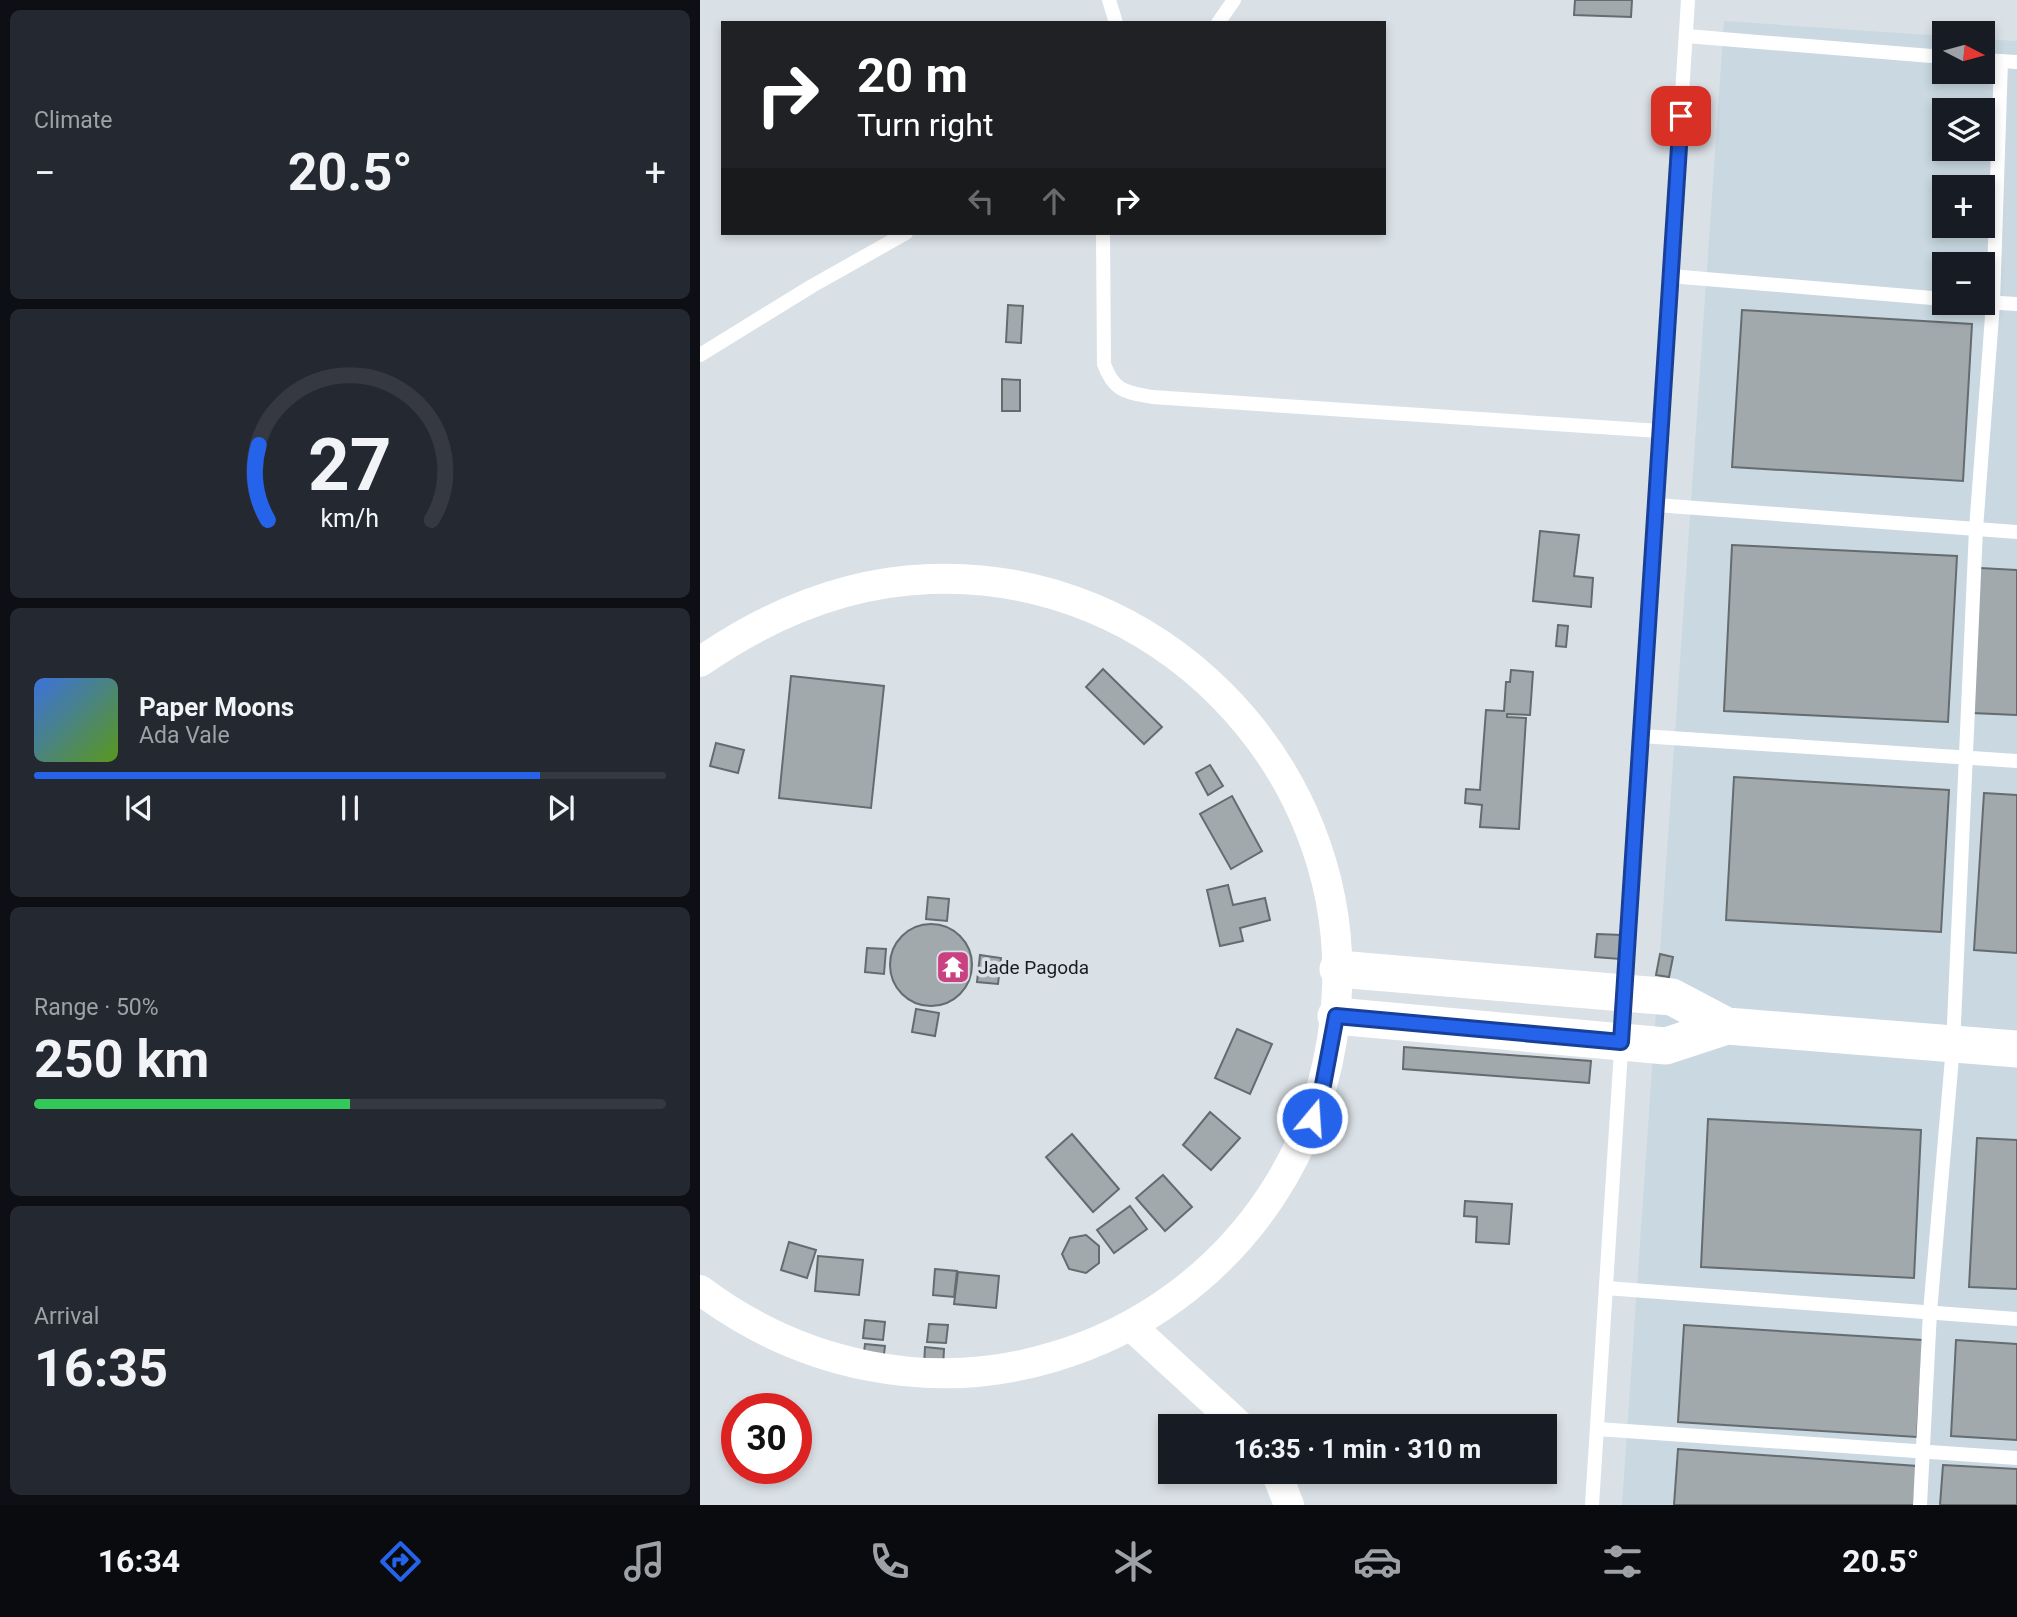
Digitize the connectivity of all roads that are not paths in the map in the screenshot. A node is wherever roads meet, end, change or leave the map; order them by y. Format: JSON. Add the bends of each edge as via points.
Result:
{"nodes":[{"id":1,"x":1110,"y":0,"type":"edge"},
{"id":2,"x":1234,"y":0,"type":"edge"},
{"id":3,"x":1688,"y":0,"type":"edge"},
{"id":4,"x":1115,"y":21,"type":"edge"},
{"id":5,"x":1219,"y":21,"type":"edge"},
{"id":6,"x":1686,"y":36,"type":"junction"},
{"id":7,"x":1932,"y":56,"type":"edge"},
{"id":8,"x":1995,"y":61,"type":"edge"},
{"id":9,"x":2001,"y":61,"type":"junction"},
{"id":10,"x":2017,"y":62,"type":"edge"},
{"id":11,"x":902,"y":235,"type":"edge"},
{"id":12,"x":1103,"y":235,"type":"edge"},
{"id":13,"x":1991,"y":252,"type":"edge"},
{"id":14,"x":1670,"y":276,"type":"junction"},
{"id":15,"x":1932,"y":298,"type":"edge"},
{"id":16,"x":1995,"y":302,"type":"edge"},
{"id":17,"x":2017,"y":304,"type":"edge"},
{"id":18,"x":1987,"y":315,"type":"edge"},
{"id":19,"x":700,"y":355,"type":"edge"},
{"id":20,"x":1660,"y":431,"type":"junction"},
{"id":21,"x":1656,"y":505,"type":"junction"},
{"id":22,"x":1976,"y":529,"type":"junction"},
{"id":23,"x":2017,"y":532,"type":"edge"},
{"id":24,"x":700,"y":662,"type":"edge"},
{"id":25,"x":1641,"y":736,"type":"junction"},
{"id":26,"x":1965,"y":757,"type":"junction"},
{"id":27,"x":2017,"y":761,"type":"edge"},
{"id":28,"x":1338,"y":969,"type":"junction"},
{"id":29,"x":1625,"y":993,"type":"junction"},
{"id":30,"x":1336,"y":1016,"type":"junction"},
{"id":31,"x":1727,"y":1026,"type":"junction"},
{"id":32,"x":1621,"y":1042,"type":"junction"},
{"id":33,"x":1953,"y":1045,"type":"junction"},
{"id":34,"x":2017,"y":1049,"type":"edge"},
{"id":35,"x":1606,"y":1288,"type":"junction"},
{"id":36,"x":700,"y":1290,"type":"edge"},
{"id":37,"x":1930,"y":1312,"type":"junction"},
{"id":38,"x":2017,"y":1319,"type":"edge"},
{"id":39,"x":1131,"y":1326,"type":"junction"},
{"id":40,"x":1227,"y":1414,"type":"edge"},
{"id":41,"x":1597,"y":1429,"type":"junction"},
{"id":42,"x":1924,"y":1451,"type":"junction"},
{"id":43,"x":2017,"y":1458,"type":"edge"},
{"id":44,"x":1281,"y":1484,"type":"edge"},
{"id":45,"x":1289,"y":1505,"type":"edge"},
{"id":46,"x":1592,"y":1505,"type":"edge"},
{"id":47,"x":1920,"y":1505,"type":"edge"}],
"edges":[{"from":1,"to":4,"type":"lane"},
{"from":2,"to":5,"type":"lane"},
{"from":3,"to":6,"type":"lane"},
{"from":6,"to":7,"type":"lane"},
{"from":6,"to":14,"type":"lane"},
{"from":8,"to":9,"type":"lane"},
{"from":9,"to":10,"type":"lane"},
{"from":9,"to":13,"type":"lane"},
{"from":11,"to":19,"type":"lane"},
{"from":12,"to":20,"type":"lane","via":[[1104,364],[1110,380],[1127,393]]},
{"from":14,"to":15,"type":"lane"},
{"from":14,"to":20,"type":"lane"},
{"from":16,"to":17,"type":"lane"},
{"from":18,"to":22,"type":"lane"},
{"from":20,"to":21,"type":"lane"},
{"from":21,"to":22,"type":"lane"},
{"from":21,"to":25,"type":"lane"},
{"from":22,"to":23,"type":"lane"},
{"from":22,"to":26,"type":"lane"},
{"from":24,"to":28,"type":"street","via":[[750,629],[807,603],[899,581],[1003,583],[1054,594],[1113,617],[1167,648],[1208,681],[1275,761],[1305,816],[1322,866],[1332,907]]},
{"from":25,"to":26,"type":"lane"},
{"from":25,"to":29,"type":"lane"},
{"from":26,"to":27,"type":"lane"},
{"from":26,"to":33,"type":"lane"},
{"from":28,"to":29,"type":"street"},
{"from":28,"to":30,"type":"street"},
{"from":29,"to":31,"type":"street","via":[[1672,997]]},
{"from":29,"to":32,"type":"lane"},
{"from":30,"to":32,"type":"street"},
{"from":30,"to":39,"type":"street","via":[[1323,1085],[1281,1182],[1215,1264]]},
{"from":31,"to":32,"type":"street","via":[[1667,1046]]},
{"from":31,"to":33,"type":"street"},
{"from":32,"to":35,"type":"lane"},
{"from":33,"to":34,"type":"street"},
{"from":33,"to":37,"type":"lane"},
{"from":35,"to":37,"type":"lane"},
{"from":35,"to":41,"type":"lane"},
{"from":36,"to":39,"type":"street","via":[[753,1325],[808,1350],[897,1371],[957,1373],[1017,1366],[1076,1350]]},
{"from":37,"to":38,"type":"lane"},
{"from":37,"to":42,"type":"lane"},
{"from":39,"to":40,"type":"street"},
{"from":41,"to":42,"type":"lane"},
{"from":41,"to":46,"type":"lane"},
{"from":42,"to":43,"type":"lane"},
{"from":42,"to":47,"type":"lane"},
{"from":44,"to":45,"type":"street"}]}
